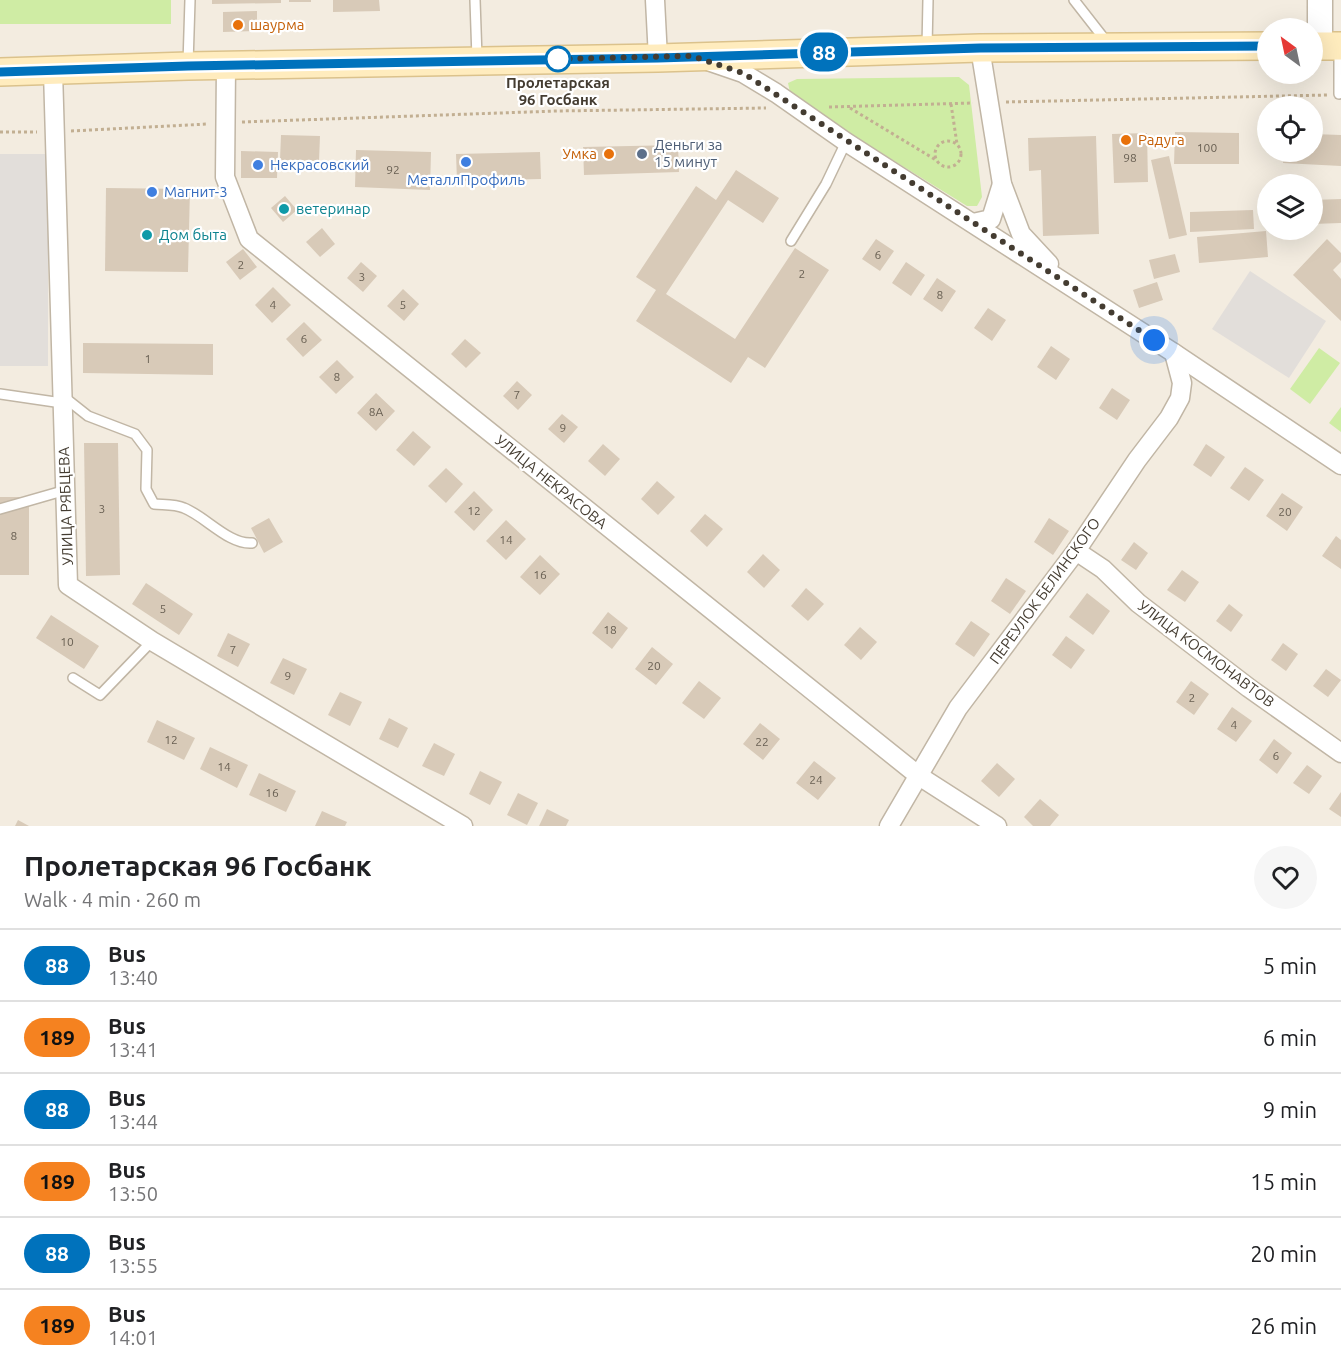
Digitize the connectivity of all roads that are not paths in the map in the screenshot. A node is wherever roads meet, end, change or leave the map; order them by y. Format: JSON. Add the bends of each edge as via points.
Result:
{"nodes":[{"id":1,"x":190,"y":0,"type":"edge"},
{"id":2,"x":475,"y":0,"type":"edge"},
{"id":3,"x":655,"y":0,"type":"edge"},
{"id":4,"x":928,"y":0,"type":"edge"},
{"id":5,"x":1074,"y":0,"type":"edge"},
{"id":6,"x":1320,"y":0,"type":"edge"},
{"id":7,"x":1257,"y":46,"type":"edge"},
{"id":8,"x":1328,"y":46,"type":"edge"},
{"id":9,"x":980,"y":48,"type":"junction"},
{"id":10,"x":1112,"y":48,"type":"junction"},
{"id":11,"x":927,"y":49,"type":"junction"},
{"id":12,"x":755,"y":54,"type":"junction"},
{"id":13,"x":692,"y":56,"type":"junction"},
{"id":14,"x":658,"y":58,"type":"junction"},
{"id":15,"x":477,"y":60,"type":"junction"},
{"id":16,"x":188,"y":66,"type":"junction"},
{"id":17,"x":226,"y":66,"type":"junction"},
{"id":18,"x":53,"y":71,"type":"junction"},
{"id":19,"x":0,"y":72,"type":"edge"},
{"id":20,"x":776,"y":93,"type":"junction"},
{"id":21,"x":1339,"y":94,"type":"road end"},
{"id":22,"x":846,"y":142,"type":"junction"},
{"id":23,"x":1002,"y":184,"type":"junction"},
{"id":24,"x":973,"y":223,"type":"junction"},
{"id":25,"x":791,"y":241,"type":"dead end"},
{"id":26,"x":1078,"y":293,"type":"junction"},
{"id":27,"x":1174,"y":353,"type":"junction"},
{"id":28,"x":0,"y":394,"type":"edge"},
{"id":29,"x":62,"y":399,"type":"junction"},
{"id":30,"x":1341,"y":465,"type":"edge"},
{"id":31,"x":66,"y":490,"type":"junction"},
{"id":32,"x":0,"y":509,"type":"edge"},
{"id":33,"x":252,"y":543,"type":"dead end"},
{"id":34,"x":1076,"y":551,"type":"junction"},
{"id":35,"x":152,"y":641,"type":"junction"},
{"id":36,"x":73,"y":678,"type":"dead end"},
{"id":37,"x":1341,"y":753,"type":"edge"},
{"id":38,"x":919,"y":776,"type":"junction"},
{"id":39,"x":463,"y":826,"type":"edge"},
{"id":40,"x":889,"y":826,"type":"edge"},
{"id":41,"x":997,"y":826,"type":"edge"}],
"edges":[{"from":1,"to":16,"type":"lane"},
{"from":2,"to":15,"type":"lane"},
{"from":3,"to":14,"type":"street"},
{"from":4,"to":11,"type":"lane"},
{"from":5,"to":10,"type":"lane"},
{"from":6,"to":8,"type":"street"},
{"from":7,"to":10,"type":"main road"},
{"from":8,"to":21,"type":"lane"},
{"from":9,"to":10,"type":"main road"},
{"from":9,"to":11,"type":"main road"},
{"from":9,"to":23,"type":"street"},
{"from":11,"to":12,"type":"main road"},
{"from":12,"to":13,"type":"main road"},
{"from":12,"to":20,"type":"street"},
{"from":13,"to":14,"type":"main road"},
{"from":13,"to":20,"type":"street","via":[[743,73]]},
{"from":14,"to":15,"type":"main road"},
{"from":15,"to":17,"type":"main road"},
{"from":16,"to":17,"type":"main road"},
{"from":16,"to":18,"type":"main road"},
{"from":17,"to":38,"type":"street","name":"УЛИЦА НЕКРАСОВА","via":[[225,177],[249,239]]},
{"from":18,"to":19,"type":"main road"},
{"from":18,"to":29,"type":"street","name":"УЛИЦА РЯБЦЕВА"},
{"from":20,"to":22,"type":"street"},
{"from":22,"to":24,"type":"street"},
{"from":22,"to":25,"type":"lane"},
{"from":23,"to":24,"type":"street","via":[[991,219]]},
{"from":23,"to":26,"type":"street","via":[[1021,234]]},
{"from":24,"to":26,"type":"street"},
{"from":26,"to":27,"type":"street"},
{"from":27,"to":30,"type":"street"},
{"from":27,"to":34,"type":"street","name":"ПЕРЕУЛОК БЕЛИНСКОГО","via":[[1182,383],[1180,398]]},
{"from":28,"to":29,"type":"lane"},
{"from":29,"to":31,"type":"street","name":"УЛИЦА РЯБЦЕВА"},
{"from":29,"to":33,"type":"lane","via":[[88,416],[135,434],[147,450],[146,489],[154,504],[183,507],[226,534]]},
{"from":31,"to":32,"type":"lane"},
{"from":31,"to":35,"type":"street","name":"УЛИЦА РЯБЦЕВА","via":[[68,585]]},
{"from":34,"to":37,"type":"street","name":"УЛИЦА КОСМОНАВТОВ","via":[[1103,569],[1156,618]]},
{"from":34,"to":38,"type":"street","name":"ПЕРЕУЛОК БЕЛИНСКОГО","via":[[958,708]]},
{"from":35,"to":36,"type":"lane","via":[[100,695]]},
{"from":35,"to":39,"type":"street","name":"УЛИЦА РЯБЦЕВА"},
{"from":38,"to":40,"type":"street","name":"ПЕРЕУЛОК БЕЛИНСКОГО"},
{"from":38,"to":41,"type":"street","name":"УЛИЦА НЕКРАСОВА"}]}
